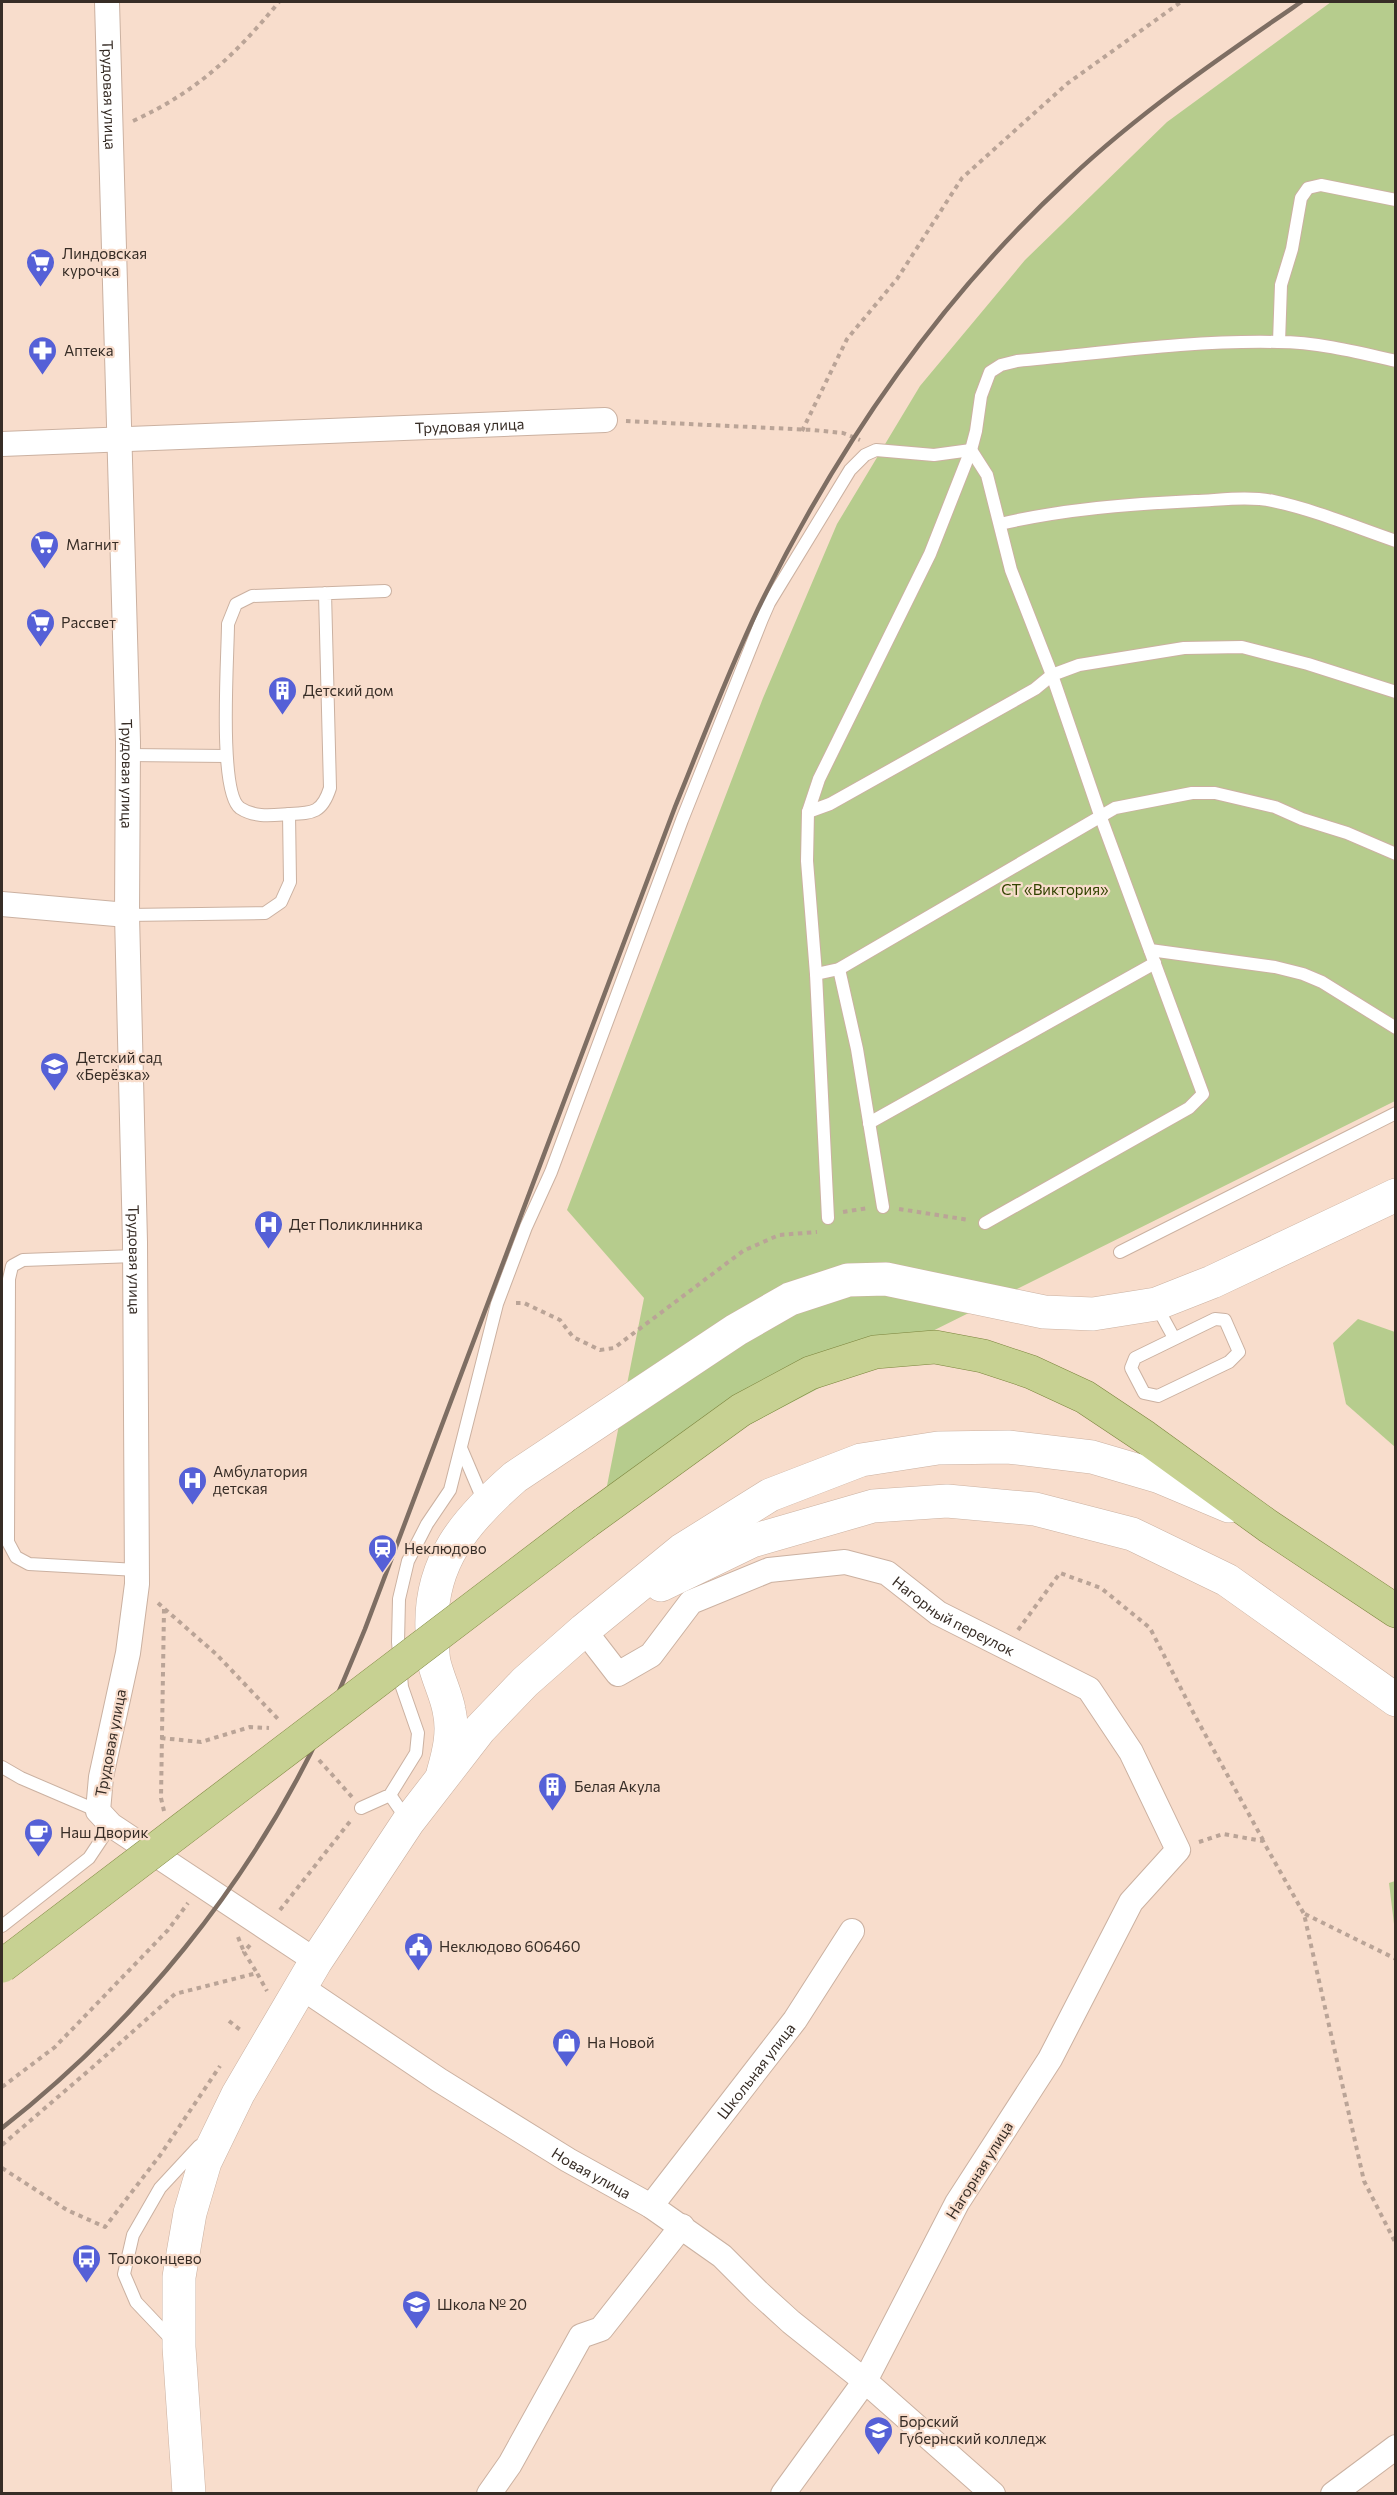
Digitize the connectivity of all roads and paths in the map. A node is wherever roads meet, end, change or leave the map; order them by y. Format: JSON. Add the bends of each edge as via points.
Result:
{"nodes":[{"id":1,"x":107,"y":2,"type":"edge"},
{"id":2,"x":279,"y":2,"type":"edge"},
{"id":3,"x":1181,"y":2,"type":"edge"},
{"id":4,"x":111,"y":131,"type":"junction"},
{"id":5,"x":1395,"y":200,"type":"edge"},
{"id":6,"x":1279,"y":342,"type":"junction"},
{"id":7,"x":1395,"y":361,"type":"edge"},
{"id":8,"x":605,"y":420,"type":"joint"},
{"id":9,"x":802,"y":431,"type":"junction"},
{"id":10,"x":119,"y":439,"type":"junction"},
{"id":11,"x":2,"y":444,"type":"edge"},
{"id":12,"x":876,"y":450,"type":"junction"},
{"id":13,"x":970,"y":450,"type":"junction"},
{"id":14,"x":1000,"y":524,"type":"junction"},
{"id":15,"x":1395,"y":541,"type":"edge"},
{"id":16,"x":385,"y":591,"type":"dead end"},
{"id":17,"x":326,"y":593,"type":"junction"},
{"id":18,"x":1052,"y":675,"type":"junction"},
{"id":19,"x":1395,"y":692,"type":"edge"},
{"id":20,"x":128,"y":755,"type":"junction"},
{"id":21,"x":226,"y":756,"type":"junction"},
{"id":22,"x":808,"y":812,"type":"junction"},
{"id":23,"x":289,"y":814,"type":"junction"},
{"id":24,"x":1100,"y":815,"type":"junction"},
{"id":25,"x":1395,"y":854,"type":"edge"},
{"id":26,"x":2,"y":904,"type":"edge"},
{"id":27,"x":128,"y":915,"type":"junction"},
{"id":28,"x":1150,"y":950,"type":"junction"},
{"id":29,"x":1155,"y":963,"type":"junction"},
{"id":30,"x":839,"y":969,"type":"junction"},
{"id":31,"x":816,"y":974,"type":"junction"},
{"id":32,"x":1395,"y":1028,"type":"edge"},
{"id":33,"x":1395,"y":1113,"type":"edge"},
{"id":34,"x":869,"y":1123,"type":"junction"},
{"id":35,"x":1395,"y":1195,"type":"edge"},
{"id":36,"x":882,"y":1207,"type":"junction"},
{"id":37,"x":828,"y":1218,"type":"junction"},
{"id":38,"x":985,"y":1223,"type":"joint"},
{"id":39,"x":1120,"y":1252,"type":"dead end"},
{"id":40,"x":135,"y":1256,"type":"junction"},
{"id":41,"x":497,"y":1304,"type":"junction"},
{"id":42,"x":1156,"y":1304,"type":"junction"},
{"id":43,"x":1174,"y":1338,"type":"junction"},
{"id":44,"x":461,"y":1448,"type":"junction"},
{"id":45,"x":484,"y":1503,"type":"junction"},
{"id":46,"x":1268,"y":1526,"type":"junction"},
{"id":47,"x":137,"y":1577,"type":"junction"},
{"id":48,"x":164,"y":1608,"type":"junction"},
{"id":49,"x":1395,"y":1611,"type":"edge"},
{"id":50,"x":595,"y":1620,"type":"junction"},
{"id":51,"x":1007,"y":1647,"type":"junction"},
{"id":52,"x":1395,"y":1701,"type":"edge"},
{"id":53,"x":278,"y":1728,"type":"dead end"},
{"id":54,"x":287,"y":1729,"type":"dead end"},
{"id":55,"x":161,"y":1738,"type":"junction"},
{"id":56,"x":317,"y":1758,"type":"dead end"},
{"id":57,"x":2,"y":1767,"type":"edge"},
{"id":58,"x":442,"y":1778,"type":"junction"},
{"id":59,"x":390,"y":1795,"type":"junction"},
{"id":60,"x":361,"y":1808,"type":"junction"},
{"id":61,"x":104,"y":1818,"type":"junction"},
{"id":62,"x":166,"y":1819,"type":"dead end"},
{"id":63,"x":408,"y":1822,"type":"junction"},
{"id":64,"x":1263,"y":1841,"type":"junction"},
{"id":65,"x":1178,"y":1850,"type":"junction"},
{"id":66,"x":202,"y":1885,"type":"junction"},
{"id":67,"x":222,"y":1900,"type":"junction"},
{"id":68,"x":1304,"y":1914,"type":"junction"},
{"id":69,"x":2,"y":1926,"type":"edge"},
{"id":70,"x":266,"y":1928,"type":"junction"},
{"id":71,"x":852,"y":1931,"type":"dead end"},
{"id":72,"x":244,"y":1952,"type":"junction"},
{"id":73,"x":1395,"y":1959,"type":"edge"},
{"id":74,"x":2,"y":1966,"type":"edge"},
{"id":75,"x":257,"y":1973,"type":"junction"},
{"id":76,"x":309,"y":1974,"type":"junction"},
{"id":77,"x":270,"y":1996,"type":"dead end"},
{"id":78,"x":229,"y":2021,"type":"dead end"},
{"id":79,"x":250,"y":2023,"type":"dead end"},
{"id":80,"x":244,"y":2032,"type":"junction"},
{"id":81,"x":237,"y":2041,"type":"dead end"},
{"id":82,"x":225,"y":2059,"type":"dead end"},
{"id":83,"x":2,"y":2087,"type":"edge"},
{"id":84,"x":224,"y":2119,"type":"junction"},
{"id":85,"x":2,"y":2145,"type":"edge"},
{"id":86,"x":2,"y":2168,"type":"edge"},
{"id":87,"x":651,"y":2206,"type":"junction"},
{"id":88,"x":682,"y":2226,"type":"junction"},
{"id":89,"x":1395,"y":2244,"type":"edge"},
{"id":90,"x":179,"y":2347,"type":"junction"},
{"id":91,"x":865,"y":2381,"type":"junction"},
{"id":92,"x":1395,"y":2447,"type":"edge"},
{"id":93,"x":189,"y":2493,"type":"edge"},
{"id":94,"x":489,"y":2493,"type":"edge"},
{"id":95,"x":783,"y":2493,"type":"edge"},
{"id":96,"x":993,"y":2493,"type":"edge"},
{"id":97,"x":1333,"y":2493,"type":"edge"}],
"edges":[{"from":1,"to":4,"type":"street","name":"Трудовая улица"},
{"from":2,"to":4,"type":"path","via":[[210,75],[160,109]]},
{"from":3,"to":9,"type":"path","via":[[1068,83],[962,178],[897,279],[847,339]]},
{"from":4,"to":10,"type":"street","name":"Трудовая улица"},
{"from":5,"to":6,"type":"lane","via":[[1321,185],[1308,188],[1301,198],[1281,285]]},
{"from":6,"to":7,"type":"lane"},
{"from":6,"to":13,"type":"lane","via":[[1188,345],[1001,365],[990,372],[985,383]]},
{"from":8,"to":9,"type":"path"},
{"from":8,"to":10,"type":"street","name":"Трудовая улица"},
{"from":9,"to":12,"type":"path","via":[[843,433]]},
{"from":10,"to":11,"type":"street"},
{"from":10,"to":20,"type":"street","name":"Трудовая улица"},
{"from":12,"to":13,"type":"lane","via":[[934,455]]},
{"from":12,"to":41,"type":"lane","via":[[850,470],[769,603]]},
{"from":13,"to":14,"type":"lane","via":[[987,475]]},
{"from":13,"to":22,"type":"lane","via":[[930,554],[819,779]]},
{"from":14,"to":15,"type":"lane","via":[[1044,514],[1249,498],[1301,509]]},
{"from":14,"to":18,"type":"lane","via":[[1011,570]]},
{"from":16,"to":17,"type":"lane"},
{"from":17,"to":21,"type":"lane","via":[[252,596],[236,604],[228,624]]},
{"from":17,"to":23,"type":"lane","via":[[330,788],[326,801],[313,813]]},
{"from":18,"to":19,"type":"lane","via":[[1079,665],[1184,648],[1242,647]]},
{"from":18,"to":22,"type":"lane","via":[[1035,689],[830,804]]},
{"from":18,"to":24,"type":"lane"},
{"from":20,"to":21,"type":"lane"},
{"from":20,"to":27,"type":"street","name":"Трудовая улица"},
{"from":21,"to":23,"type":"lane","via":[[230,792],[239,807],[258,815]]},
{"from":22,"to":31,"type":"lane","via":[[807,861]]},
{"from":23,"to":27,"type":"lane","via":[[290,882],[281,902],[265,913]]},
{"from":24,"to":25,"type":"lane","via":[[1115,808],[1181,795],[1215,793],[1275,807]]},
{"from":24,"to":28,"type":"lane"},
{"from":24,"to":30,"type":"lane"},
{"from":26,"to":27,"type":"street"},
{"from":27,"to":40,"type":"street","name":"Трудовая улица"},
{"from":28,"to":29,"type":"lane"},
{"from":28,"to":32,"type":"lane","via":[[1303,974]]},
{"from":29,"to":34,"type":"lane"},
{"from":29,"to":38,"type":"lane","via":[[1203,1094],[1189,1108]]},
{"from":30,"to":31,"type":"lane"},
{"from":30,"to":34,"type":"lane"},
{"from":31,"to":37,"type":"lane"},
{"from":33,"to":39,"type":"lane"},
{"from":34,"to":36,"type":"lane"},
{"from":35,"to":42,"type":"street","via":[[1212,1282]]},
{"from":36,"to":37,"type":"path","via":[[850,1210]]},
{"from":36,"to":38,"type":"path"},
{"from":37,"to":41,"type":"path","via":[[819,1232],[779,1235],[743,1251],[614,1348],[600,1350],[573,1337],[560,1320],[524,1303]]},
{"from":40,"to":47,"type":"street","name":"Трудовая улица"},
{"from":40,"to":47,"type":"lane","via":[[23,1260],[12,1266],[8,1542],[16,1557],[29,1564]]},
{"from":41,"to":44,"type":"lane"},
{"from":42,"to":43,"type":"lane"},
{"from":42,"to":45,"type":"street","via":[[1093,1314],[1044,1312],[886,1279],[848,1280],[790,1299],[736,1330],[515,1477]]},
{"from":43,"to":43,"type":"lane","via":[[1215,1319],[1225,1320],[1239,1352],[1229,1362],[1158,1396],[1144,1393],[1131,1368],[1135,1358]]},
{"from":44,"to":45,"type":"lane"},
{"from":44,"to":59,"type":"lane","via":[[450,1490],[408,1561],[399,1599],[402,1687],[418,1733],[416,1753]]},
{"from":45,"to":58,"type":"street","via":[[441,1565],[431,1606],[434,1661],[450,1711],[451,1745]]},
{"from":46,"to":49,"type":"main road"},
{"from":46,"to":50,"type":"street","via":[[1195,1491],[1092,1457],[1008,1447],[938,1449],[861,1460],[770,1495],[682,1550]]},
{"from":46,"to":74,"type":"main road","bridge":true,"via":[[1085,1397],[1021,1368],[935,1347],[875,1352],[810,1372],[741,1410],[585,1523]]},
{"from":47,"to":48,"type":"path"},
{"from":47,"to":61,"type":"street","name":"Трудовая улица","via":[[128,1653],[101,1777]]},
{"from":48,"to":54,"type":"path","via":[[216,1654]]},
{"from":48,"to":55,"type":"path"},
{"from":50,"to":51,"type":"street","name":"Нагорный переулок","via":[[618,1674],[651,1655],[691,1602],[769,1570],[845,1562],[887,1573],[938,1613]]},
{"from":50,"to":52,"type":"street","via":[[752,1540],[873,1506],[947,1501],[1035,1509],[1132,1534],[1227,1580]]},
{"from":50,"to":58,"type":"street","via":[[525,1682],[480,1729]]},
{"from":51,"to":64,"type":"path","via":[[1060,1573],[1101,1588],[1150,1628]]},
{"from":51,"to":65,"type":"street","name":"Нагорный переулок","via":[[1089,1689],[1131,1752]]},
{"from":53,"to":55,"type":"path","via":[[250,1727],[201,1742]]},
{"from":55,"to":62,"type":"path","via":[[160,1798]]},
{"from":56,"to":60,"type":"path"},
{"from":57,"to":61,"type":"lane"},
{"from":58,"to":63,"type":"street"},
{"from":59,"to":60,"type":"lane"},
{"from":59,"to":63,"type":"lane"},
{"from":60,"to":70,"type":"path"},
{"from":61,"to":66,"type":"street"},
{"from":61,"to":69,"type":"lane","via":[[88,1858]]},
{"from":63,"to":76,"type":"street"},
{"from":64,"to":65,"type":"path","via":[[1223,1834]]},
{"from":64,"to":68,"type":"path"},
{"from":65,"to":91,"type":"street","name":"Нагорная улица","via":[[1131,1902],[1050,2060],[957,2203]]},
{"from":66,"to":67,"type":"street"},
{"from":66,"to":83,"type":"path","via":[[168,1930],[55,2047]]},
{"from":67,"to":70,"type":"street"},
{"from":67,"to":72,"type":"path"},
{"from":68,"to":73,"type":"path"},
{"from":68,"to":89,"type":"path","via":[[1364,2181]]},
{"from":70,"to":72,"type":"path"},
{"from":70,"to":76,"type":"street"},
{"from":71,"to":87,"type":"street","name":"Школьная улица","via":[[795,2020]]},
{"from":72,"to":75,"type":"path"},
{"from":75,"to":77,"type":"path"},
{"from":75,"to":85,"type":"path","via":[[175,1994]]},
{"from":76,"to":84,"type":"street"},
{"from":76,"to":87,"type":"street","name":"Новая улица","via":[[438,2080]]},
{"from":78,"to":80,"type":"path"},
{"from":79,"to":80,"type":"path"},
{"from":80,"to":81,"type":"path"},
{"from":82,"to":86,"type":"path","via":[[161,2154],[105,2227],[67,2210]]},
{"from":84,"to":90,"type":"street","via":[[205,2162],[190,2213],[179,2277]]},
{"from":84,"to":90,"type":"lane","via":[[160,2188],[133,2235],[124,2274],[136,2302]]},
{"from":87,"to":88,"type":"street","name":"Новая улица"},
{"from":88,"to":91,"type":"street","name":"Новая улица"},
{"from":88,"to":94,"type":"street","via":[[601,2329],[581,2336],[510,2464]]},
{"from":90,"to":93,"type":"street"},
{"from":91,"to":95,"type":"street","name":"Нагорная улица"},
{"from":91,"to":96,"type":"street","name":"Новая улица"},
{"from":92,"to":97,"type":"street"}]}
